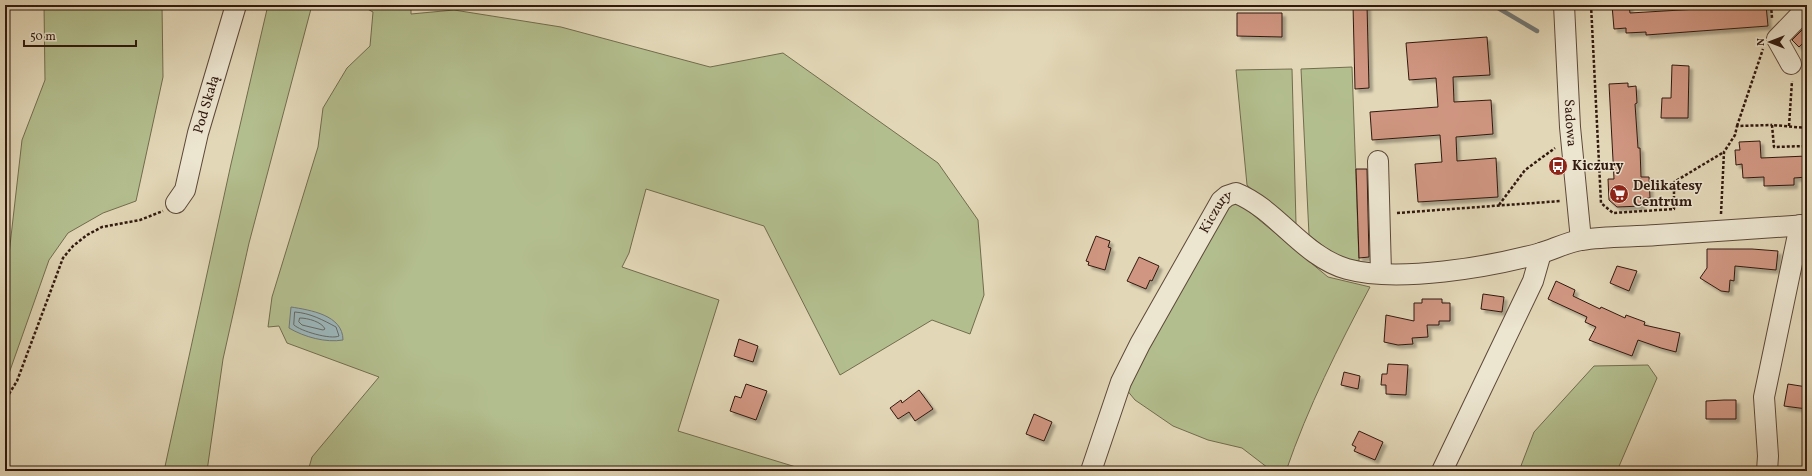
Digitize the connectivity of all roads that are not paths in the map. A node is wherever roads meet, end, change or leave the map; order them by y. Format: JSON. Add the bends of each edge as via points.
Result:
{"nodes":[{"id":1,"x":236,"y":5,"type":"edge"},
{"id":2,"x":1564,"y":5,"type":"edge"},
{"id":3,"x":1807,"y":8,"type":"edge"},
{"id":4,"x":1791,"y":64,"type":"road end"},
{"id":5,"x":1378,"y":161,"type":"dead end"},
{"id":6,"x":176,"y":203,"type":"road end"},
{"id":7,"x":1803,"y":225,"type":"edge"},
{"id":8,"x":1581,"y":240,"type":"junction"},
{"id":9,"x":1541,"y":253,"type":"junction"},
{"id":10,"x":1381,"y":273,"type":"junction"},
{"id":11,"x":1091,"y":471,"type":"edge"},
{"id":12,"x":1442,"y":471,"type":"edge"},
{"id":13,"x":1767,"y":471,"type":"edge"}],
"edges":[{"from":1,"to":6,"type":"street","name":"Pod Skałą","via":[[198,134],[185,190]]},
{"from":2,"to":8,"type":"street","name":"Sadowa","via":[[1570,127]]},
{"from":3,"to":4,"type":"street","via":[[1777,39]]},
{"from":5,"to":10,"type":"street"},
{"from":7,"to":8,"type":"street","name":"Kiczury"},
{"from":7,"to":13,"type":"street","via":[[1764,397]]},
{"from":8,"to":9,"type":"street","name":"Kiczury"},
{"from":9,"to":10,"type":"street","name":"Kiczury","via":[[1455,270]]},
{"from":9,"to":12,"type":"street","via":[[1533,281]]},
{"from":10,"to":11,"type":"street","name":"Kiczury","via":[[1349,269],[1334,264],[1293,236],[1254,202],[1236,193],[1227,196],[1217,208],[1121,382]]}]}
